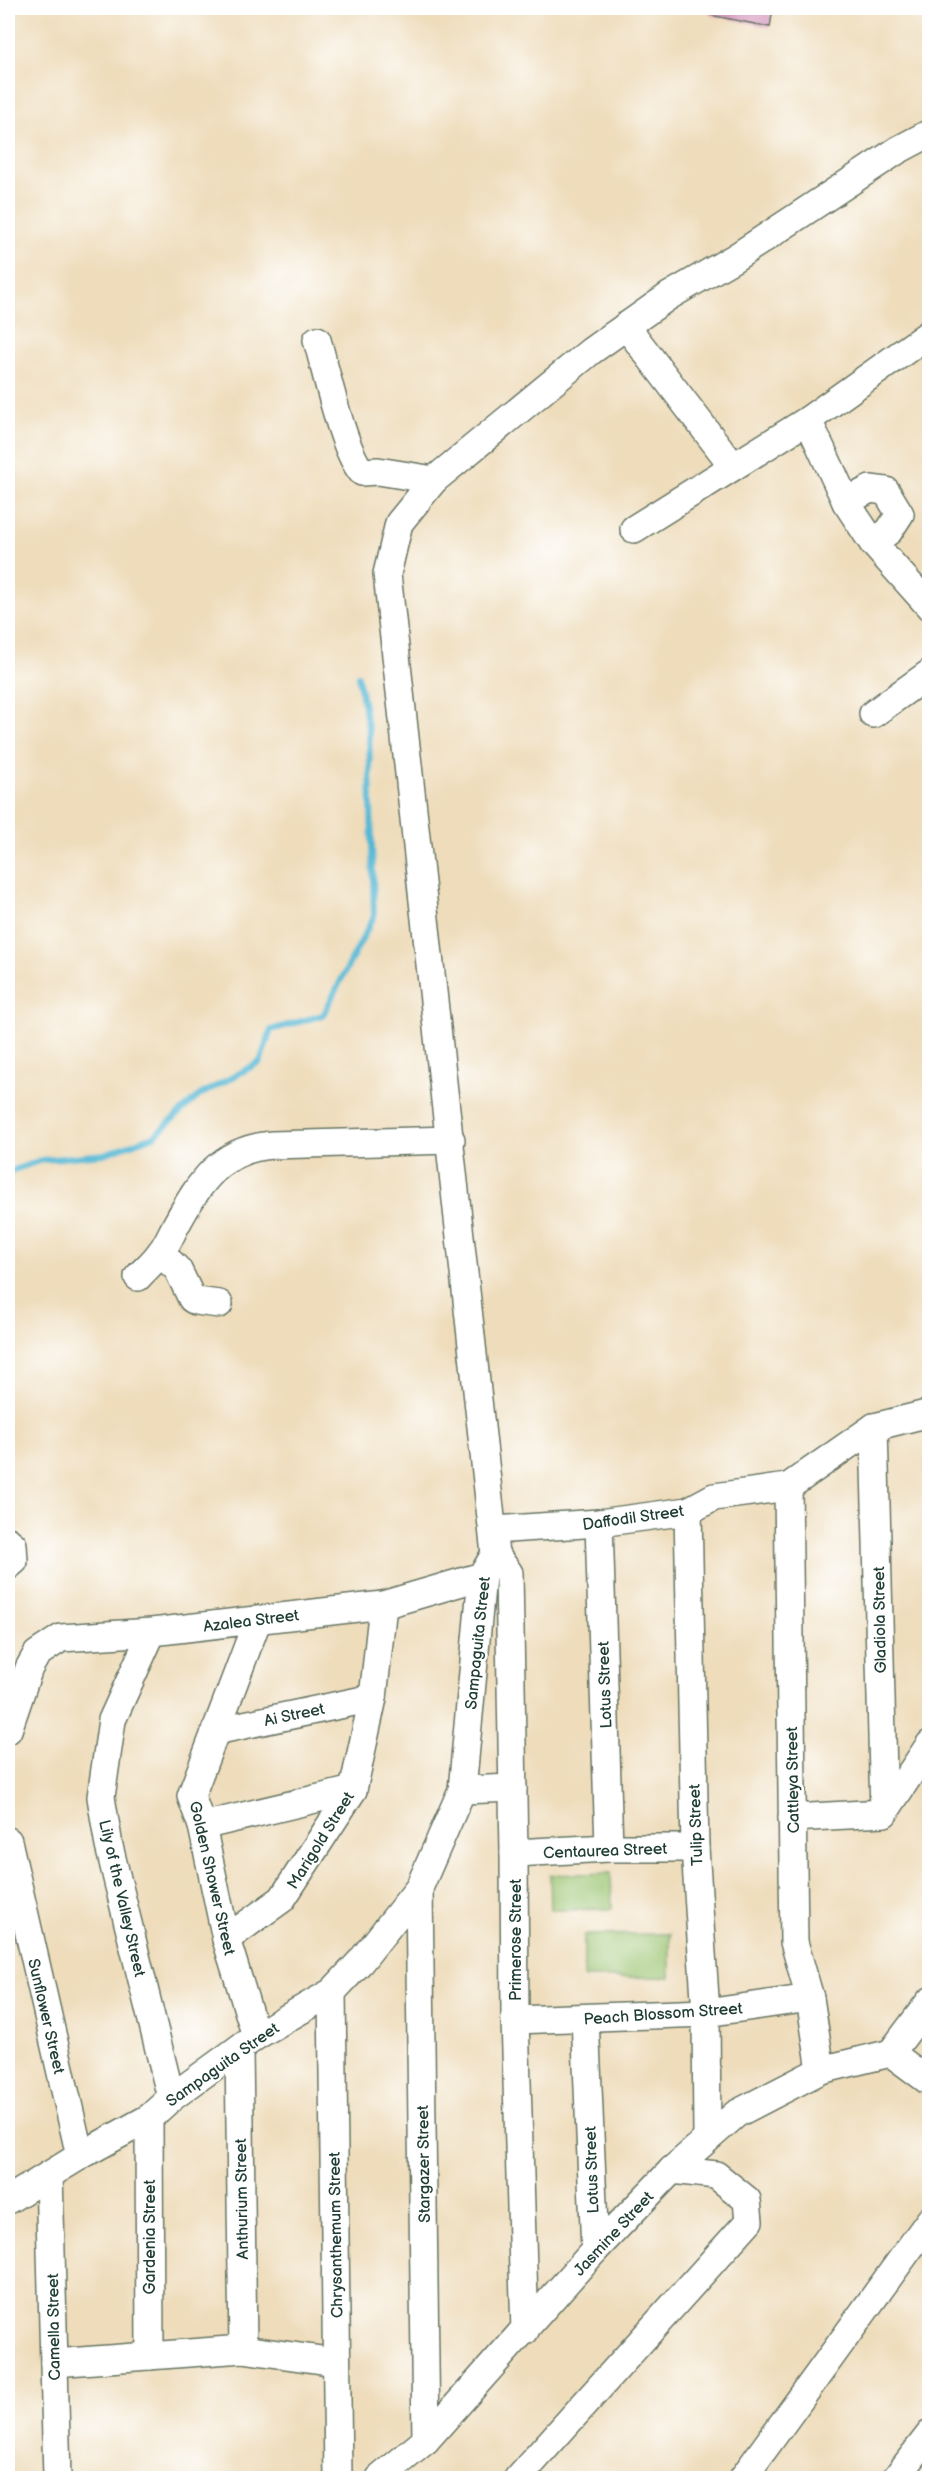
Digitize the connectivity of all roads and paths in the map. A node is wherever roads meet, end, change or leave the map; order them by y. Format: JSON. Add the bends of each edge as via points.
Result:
{"nodes":[{"id":1,"x":930,"y":133,"type":"edge"},
{"id":2,"x":627,"y":326,"type":"junction"},
{"id":3,"x":930,"y":333,"type":"edge"},
{"id":4,"x":317,"y":340,"type":"dead end"},
{"id":5,"x":808,"y":420,"type":"junction"},
{"id":6,"x":733,"y":466,"type":"junction"},
{"id":7,"x":434,"y":480,"type":"junction"},
{"id":8,"x":846,"y":502,"type":"junction"},
{"id":9,"x":634,"y":529,"type":"dead end"},
{"id":10,"x":873,"y":543,"type":"junction"},
{"id":11,"x":930,"y":607,"type":"edge"},
{"id":12,"x":930,"y":673,"type":"edge"},
{"id":13,"x":873,"y":714,"type":"dead end"},
{"id":14,"x":451,"y":1140,"type":"junction"},
{"id":15,"x":161,"y":1253,"type":"junction"},
{"id":16,"x":138,"y":1277,"type":"dead end"},
{"id":17,"x":219,"y":1304,"type":"dead end"},
{"id":18,"x":930,"y":1413,"type":"edge"},
{"id":19,"x":874,"y":1427,"type":"junction"},
{"id":20,"x":788,"y":1487,"type":"junction"},
{"id":21,"x":688,"y":1511,"type":"junction"},
{"id":22,"x":599,"y":1523,"type":"junction"},
{"id":23,"x":8,"y":1541,"type":"edge"},
{"id":24,"x":490,"y":1553,"type":"junction"},
{"id":25,"x":8,"y":1566,"type":"edge"},
{"id":26,"x":383,"y":1605,"type":"junction"},
{"id":27,"x":258,"y":1619,"type":"junction"},
{"id":28,"x":152,"y":1632,"type":"junction"},
{"id":29,"x":373,"y":1698,"type":"junction"},
{"id":30,"x":8,"y":1730,"type":"edge"},
{"id":31,"x":215,"y":1731,"type":"junction"},
{"id":32,"x":930,"y":1744,"type":"edge"},
{"id":33,"x":513,"y":1788,"type":"junction"},
{"id":34,"x":353,"y":1790,"type":"junction"},
{"id":35,"x":462,"y":1790,"type":"junction"},
{"id":36,"x":884,"y":1813,"type":"junction"},
{"id":37,"x":792,"y":1818,"type":"junction"},
{"id":38,"x":202,"y":1826,"type":"junction"},
{"id":39,"x":8,"y":1841,"type":"edge"},
{"id":40,"x":609,"y":1848,"type":"junction"},
{"id":41,"x":695,"y":1848,"type":"junction"},
{"id":42,"x":514,"y":1853,"type":"junction"},
{"id":43,"x":11,"y":1870,"type":"edge"},
{"id":44,"x":419,"y":1888,"type":"junction"},
{"id":45,"x":226,"y":1939,"type":"junction"},
{"id":46,"x":332,"y":1992,"type":"junction"},
{"id":47,"x":810,"y":1998,"type":"junction"},
{"id":48,"x":930,"y":2001,"type":"edge"},
{"id":49,"x":706,"y":2013,"type":"junction"},
{"id":50,"x":585,"y":2018,"type":"junction"},
{"id":51,"x":515,"y":2020,"type":"junction"},
{"id":52,"x":247,"y":2042,"type":"junction"},
{"id":53,"x":891,"y":2054,"type":"junction"},
{"id":54,"x":821,"y":2070,"type":"junction"},
{"id":55,"x":930,"y":2082,"type":"edge"},
{"id":56,"x":171,"y":2098,"type":"junction"},
{"id":57,"x":149,"y":2118,"type":"junction"},
{"id":58,"x":707,"y":2139,"type":"junction"},
{"id":59,"x":80,"y":2156,"type":"junction"},
{"id":60,"x":672,"y":2170,"type":"junction"},
{"id":61,"x":49,"y":2175,"type":"junction"},
{"id":62,"x":8,"y":2200,"type":"edge"},
{"id":63,"x":930,"y":2220,"type":"edge"},
{"id":64,"x":595,"y":2250,"type":"junction"},
{"id":65,"x":525,"y":2331,"type":"junction"},
{"id":66,"x":243,"y":2349,"type":"junction"},
{"id":67,"x":150,"y":2356,"type":"junction"},
{"id":68,"x":336,"y":2361,"type":"junction"},
{"id":69,"x":54,"y":2364,"type":"junction"},
{"id":70,"x":930,"y":2434,"type":"edge"},
{"id":71,"x":426,"y":2440,"type":"junction"},
{"id":72,"x":57,"y":2478,"type":"edge"},
{"id":73,"x":338,"y":2478,"type":"edge"},
{"id":74,"x":380,"y":2478,"type":"edge"},
{"id":75,"x":518,"y":2478,"type":"edge"},
{"id":76,"x":743,"y":2478,"type":"edge"},
{"id":77,"x":896,"y":2478,"type":"edge"}],
"edges":[{"from":1,"to":2,"type":"street"},
{"from":2,"to":6,"type":"street"},
{"from":2,"to":7,"type":"street"},
{"from":3,"to":5,"type":"street"},
{"from":4,"to":7,"type":"street","via":[[355,465],[362,472]]},
{"from":5,"to":6,"type":"street"},
{"from":5,"to":8,"type":"street"},
{"from":6,"to":9,"type":"street"},
{"from":7,"to":14,"type":"street","via":[[399,523],[387,574]]},
{"from":8,"to":10,"type":"street"},
{"from":8,"to":10,"type":"street","via":[[870,489],[886,490],[900,514],[889,531]]},
{"from":10,"to":11,"type":"street"},
{"from":12,"to":13,"type":"street"},
{"from":14,"to":15,"type":"street","via":[[253,1146],[235,1153],[206,1179]]},
{"from":14,"to":24,"type":"street"},
{"from":15,"to":16,"type":"street"},
{"from":15,"to":17,"type":"street","via":[[178,1270],[192,1299]]},
{"from":18,"to":19,"type":"street","name":"Daffodil Street"},
{"from":19,"to":20,"type":"street","name":"Daffodil Street"},
{"from":19,"to":36,"type":"street","name":"Gladiola Street"},
{"from":20,"to":21,"type":"street","name":"Daffodil Street","via":[[714,1497]]},
{"from":20,"to":37,"type":"street","name":"Cattleya Street"},
{"from":21,"to":22,"type":"street","name":"Daffodil Street"},
{"from":21,"to":41,"type":"street","name":"Tulip Street"},
{"from":22,"to":24,"type":"street","name":"Daffodil Street"},
{"from":22,"to":40,"type":"street","name":"Lotus Street"},
{"from":23,"to":25,"type":"street","via":[[13,1545],[14,1561]]},
{"from":24,"to":26,"type":"street","name":"Azalea Street"},
{"from":24,"to":33,"type":"street","name":"Primerose Street","via":[[508,1573]]},
{"from":24,"to":35,"type":"street","name":"Sampaguita Street"},
{"from":26,"to":27,"type":"street","name":"Azalea Street"},
{"from":26,"to":29,"type":"street","name":"Marigold Street"},
{"from":27,"to":28,"type":"street","name":"Azalea Street"},
{"from":27,"to":31,"type":"street","name":"Golden Shower Street"},
{"from":28,"to":30,"type":"street","name":"Azalea Street","via":[[61,1638],[37,1653]]},
{"from":28,"to":56,"type":"street","name":"Lily of the Valley Street","via":[[112,1720],[101,1797],[109,1846]]},
{"from":29,"to":31,"type":"street","name":"Ai Street"},
{"from":29,"to":34,"type":"street","name":"Marigold Street"},
{"from":31,"to":38,"type":"street","name":"Golden Shower Street","via":[[192,1796]]},
{"from":32,"to":36,"type":"street"},
{"from":33,"to":35,"type":"street"},
{"from":33,"to":42,"type":"street","name":"Primerose Street"},
{"from":34,"to":38,"type":"street"},
{"from":34,"to":45,"type":"street","name":"Marigold Street","via":[[282,1899]]},
{"from":35,"to":44,"type":"street","name":"Sampaguita Street"},
{"from":36,"to":37,"type":"street"},
{"from":37,"to":47,"type":"street","name":"Cattleya Street","via":[[794,1942]]},
{"from":38,"to":45,"type":"street","name":"Golden Shower Street"},
{"from":39,"to":43,"type":"street","name":"Sunflower Street"},
{"from":40,"to":41,"type":"street","name":"Centaurea Street"},
{"from":40,"to":42,"type":"street","name":"Centaurea Street"},
{"from":41,"to":49,"type":"street","name":"Tulip Street"},
{"from":42,"to":51,"type":"street","name":"Primerose Street"},
{"from":43,"to":59,"type":"street","name":"Sunflower Street"},
{"from":44,"to":46,"type":"street","name":"Sampaguita Street","via":[[362,1961]]},
{"from":44,"to":71,"type":"street","name":"Stargazer Street"},
{"from":45,"to":52,"type":"street","name":"Golden Shower Street"},
{"from":46,"to":52,"type":"street","name":"Sampaguita Street"},
{"from":46,"to":68,"type":"street","name":"Chrysanthemum Street"},
{"from":47,"to":49,"type":"street","name":"Peach Blossom Street"},
{"from":47,"to":54,"type":"street","name":"Cattleya Street"},
{"from":48,"to":53,"type":"street"},
{"from":49,"to":50,"type":"street","name":"Peach Blossom Street"},
{"from":49,"to":58,"type":"street","name":"Tulip Street"},
{"from":50,"to":51,"type":"street","name":"Peach Blossom Street"},
{"from":50,"to":64,"type":"street","name":"Lotus Street"},
{"from":51,"to":65,"type":"street","name":"Primerose Street"},
{"from":52,"to":56,"type":"street","name":"Sampaguita Street"},
{"from":52,"to":66,"type":"street","name":"Anthurium Street"},
{"from":53,"to":54,"type":"street","name":"Jasmine Street"},
{"from":53,"to":55,"type":"street"},
{"from":54,"to":58,"type":"street","name":"Jasmine Street","via":[[736,2114]]},
{"from":56,"to":57,"type":"street","name":"Sampaguita Street"},
{"from":57,"to":59,"type":"street","name":"Sampaguita Street"},
{"from":57,"to":67,"type":"street","name":"Gardenia Street"},
{"from":58,"to":60,"type":"street","name":"Jasmine Street"},
{"from":59,"to":61,"type":"street","name":"Sampaguita Street"},
{"from":60,"to":64,"type":"street","name":"Jasmine Street"},
{"from":60,"to":75,"type":"street","via":[[716,2175],[747,2200],[749,2221]]},
{"from":61,"to":62,"type":"street","name":"Sampaguita Street"},
{"from":61,"to":69,"type":"street","name":"Camella Street"},
{"from":63,"to":76,"type":"street"},
{"from":64,"to":65,"type":"street","name":"Jasmine Street"},
{"from":65,"to":71,"type":"street","name":"Jasmine Street"},
{"from":66,"to":67,"type":"street"},
{"from":66,"to":68,"type":"street"},
{"from":67,"to":69,"type":"street"},
{"from":68,"to":73,"type":"street","name":"Chrysanthemum Street"},
{"from":69,"to":72,"type":"street","name":"Camella Street"},
{"from":70,"to":77,"type":"street"},
{"from":71,"to":74,"type":"street","name":"Jasmine Street"}]}
